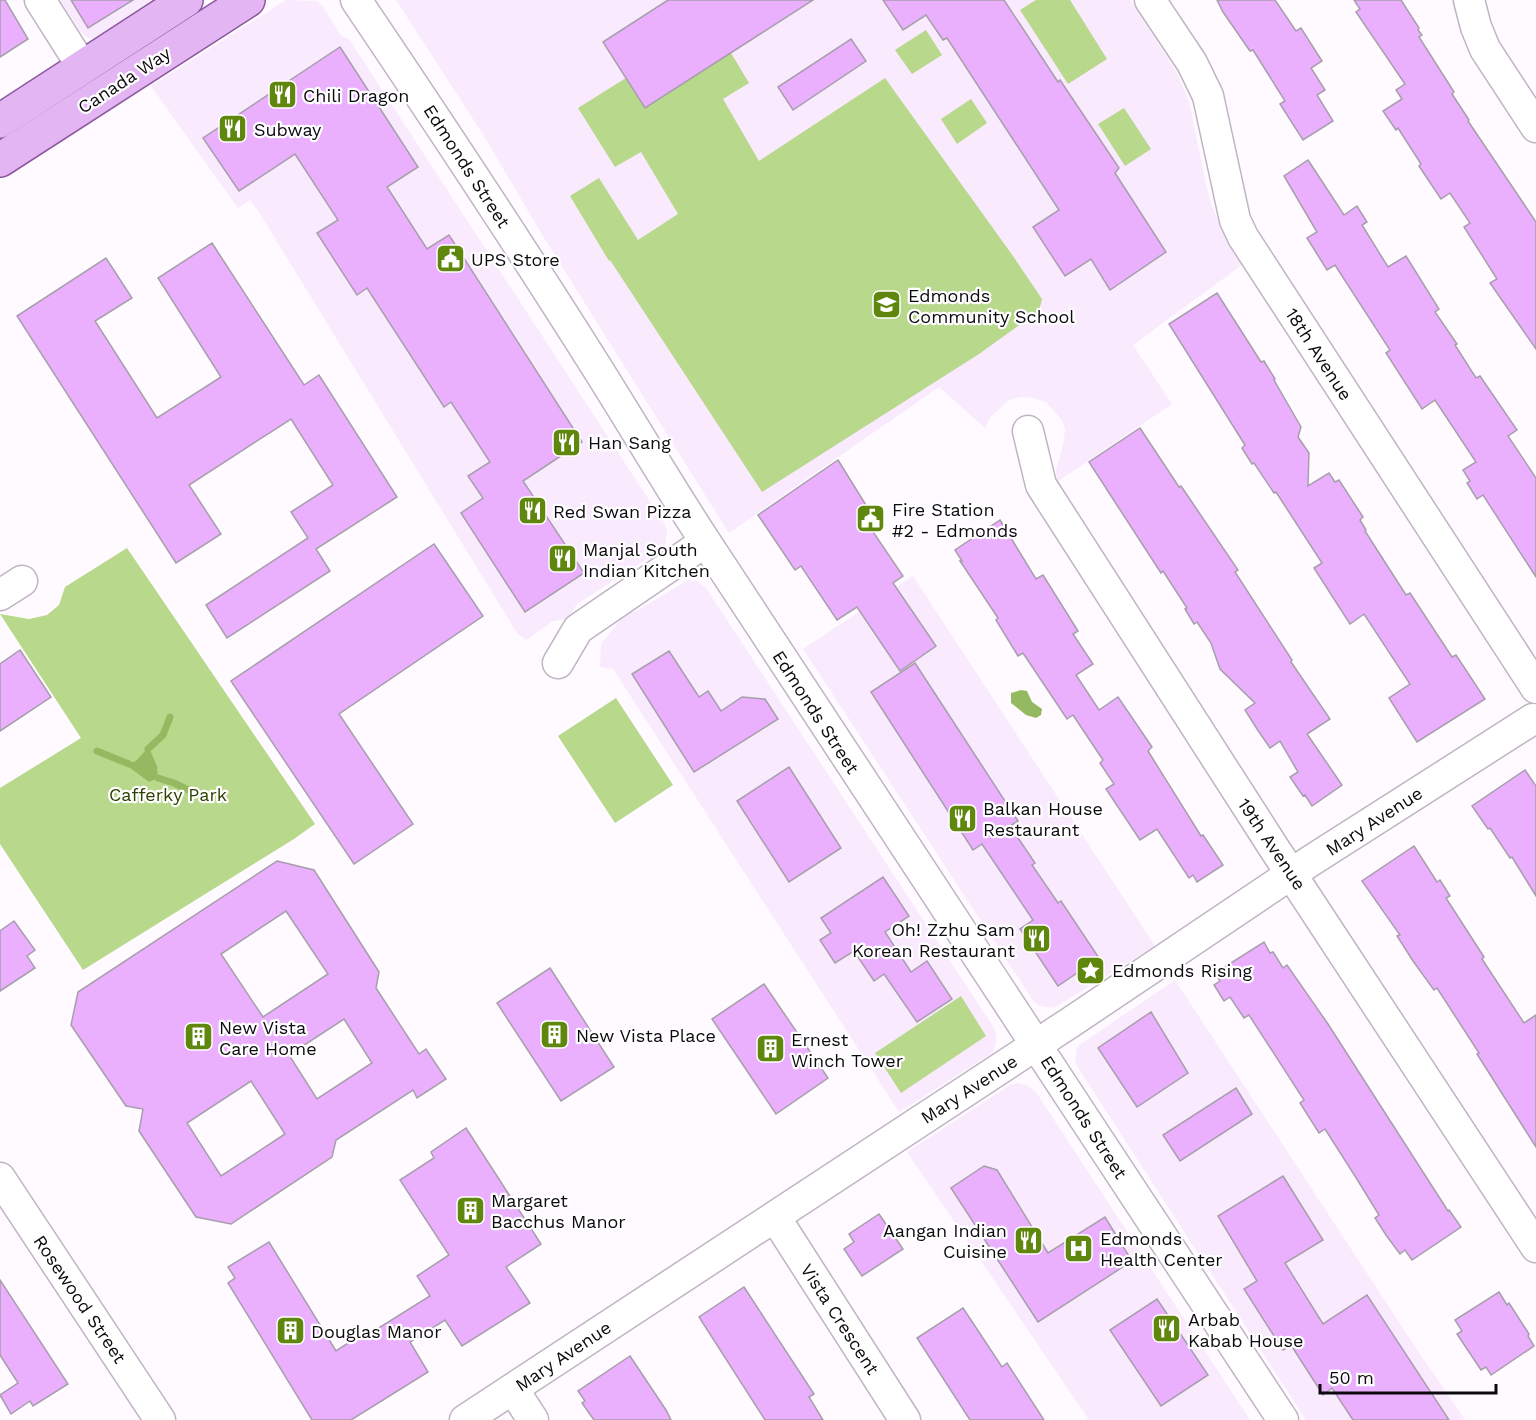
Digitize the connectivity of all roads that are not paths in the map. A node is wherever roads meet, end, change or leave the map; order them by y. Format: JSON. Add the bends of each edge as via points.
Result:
{"nodes":[{"id":1,"x":40,"y":0,"type":"edge"},
{"id":2,"x":186,"y":0,"type":"edge"},
{"id":3,"x":248,"y":0,"type":"edge"},
{"id":4,"x":356,"y":0,"type":"edge"},
{"id":5,"x":1150,"y":0,"type":"edge"},
{"id":6,"x":1469,"y":0,"type":"edge"},
{"id":7,"x":83,"y":68,"type":"junction"},
{"id":8,"x":0,"y":121,"type":"edge"},
{"id":9,"x":1536,"y":127,"type":"edge"},
{"id":10,"x":0,"y":160,"type":"edge"},
{"id":11,"x":1028,"y":431,"type":"dead end"},
{"id":12,"x":705,"y":542,"type":"junction"},
{"id":13,"x":558,"y":663,"type":"dead end"},
{"id":14,"x":1536,"y":688,"type":"edge"},
{"id":15,"x":1535,"y":713,"type":"edge"},
{"id":16,"x":1292,"y":874,"type":"junction"},
{"id":17,"x":1036,"y":1044,"type":"junction"},
{"id":18,"x":0,"y":1178,"type":"edge"},
{"id":19,"x":775,"y":1217,"type":"junction"},
{"id":20,"x":1536,"y":1247,"type":"edge"},
{"id":21,"x":513,"y":1389,"type":"junction"},
{"id":22,"x":160,"y":1420,"type":"edge"},
{"id":23,"x":465,"y":1420,"type":"edge"},
{"id":24,"x":533,"y":1420,"type":"edge"},
{"id":25,"x":905,"y":1420,"type":"edge"},
{"id":26,"x":1282,"y":1420,"type":"edge"}],
"edges":[{"from":1,"to":7,"type":"street"},
{"from":2,"to":7,"type":"main road","name":"Canada Way"},
{"from":3,"to":10,"type":"main road","name":"Canada Way"},
{"from":4,"to":12,"type":"street","name":"Edmonds Street","via":[[587,352]]},
{"from":5,"to":14,"type":"street","name":"18th Avenue","via":[[1192,63],[1208,96],[1235,220],[1243,237]]},
{"from":6,"to":9,"type":"street","via":[[1485,49]]},
{"from":7,"to":8,"type":"main road","name":"Canada Way"},
{"from":11,"to":16,"type":"street","name":"19th Avenue","via":[[1041,485]]},
{"from":12,"to":13,"type":"street","via":[[578,629]]},
{"from":12,"to":17,"type":"street","name":"Edmonds Street"},
{"from":15,"to":16,"type":"street","name":"Mary Avenue"},
{"from":16,"to":17,"type":"street","name":"Mary Avenue"},
{"from":16,"to":20,"type":"street","name":"19th Avenue"},
{"from":17,"to":19,"type":"street","name":"Mary Avenue"},
{"from":17,"to":26,"type":"street","name":"Edmonds Street"},
{"from":18,"to":22,"type":"street","name":"Rosewood Street"},
{"from":19,"to":21,"type":"street","name":"Mary Avenue"},
{"from":19,"to":25,"type":"street","name":"Vista Crescent"},
{"from":21,"to":23,"type":"street","name":"Mary Avenue"},
{"from":21,"to":24,"type":"street"}]}
